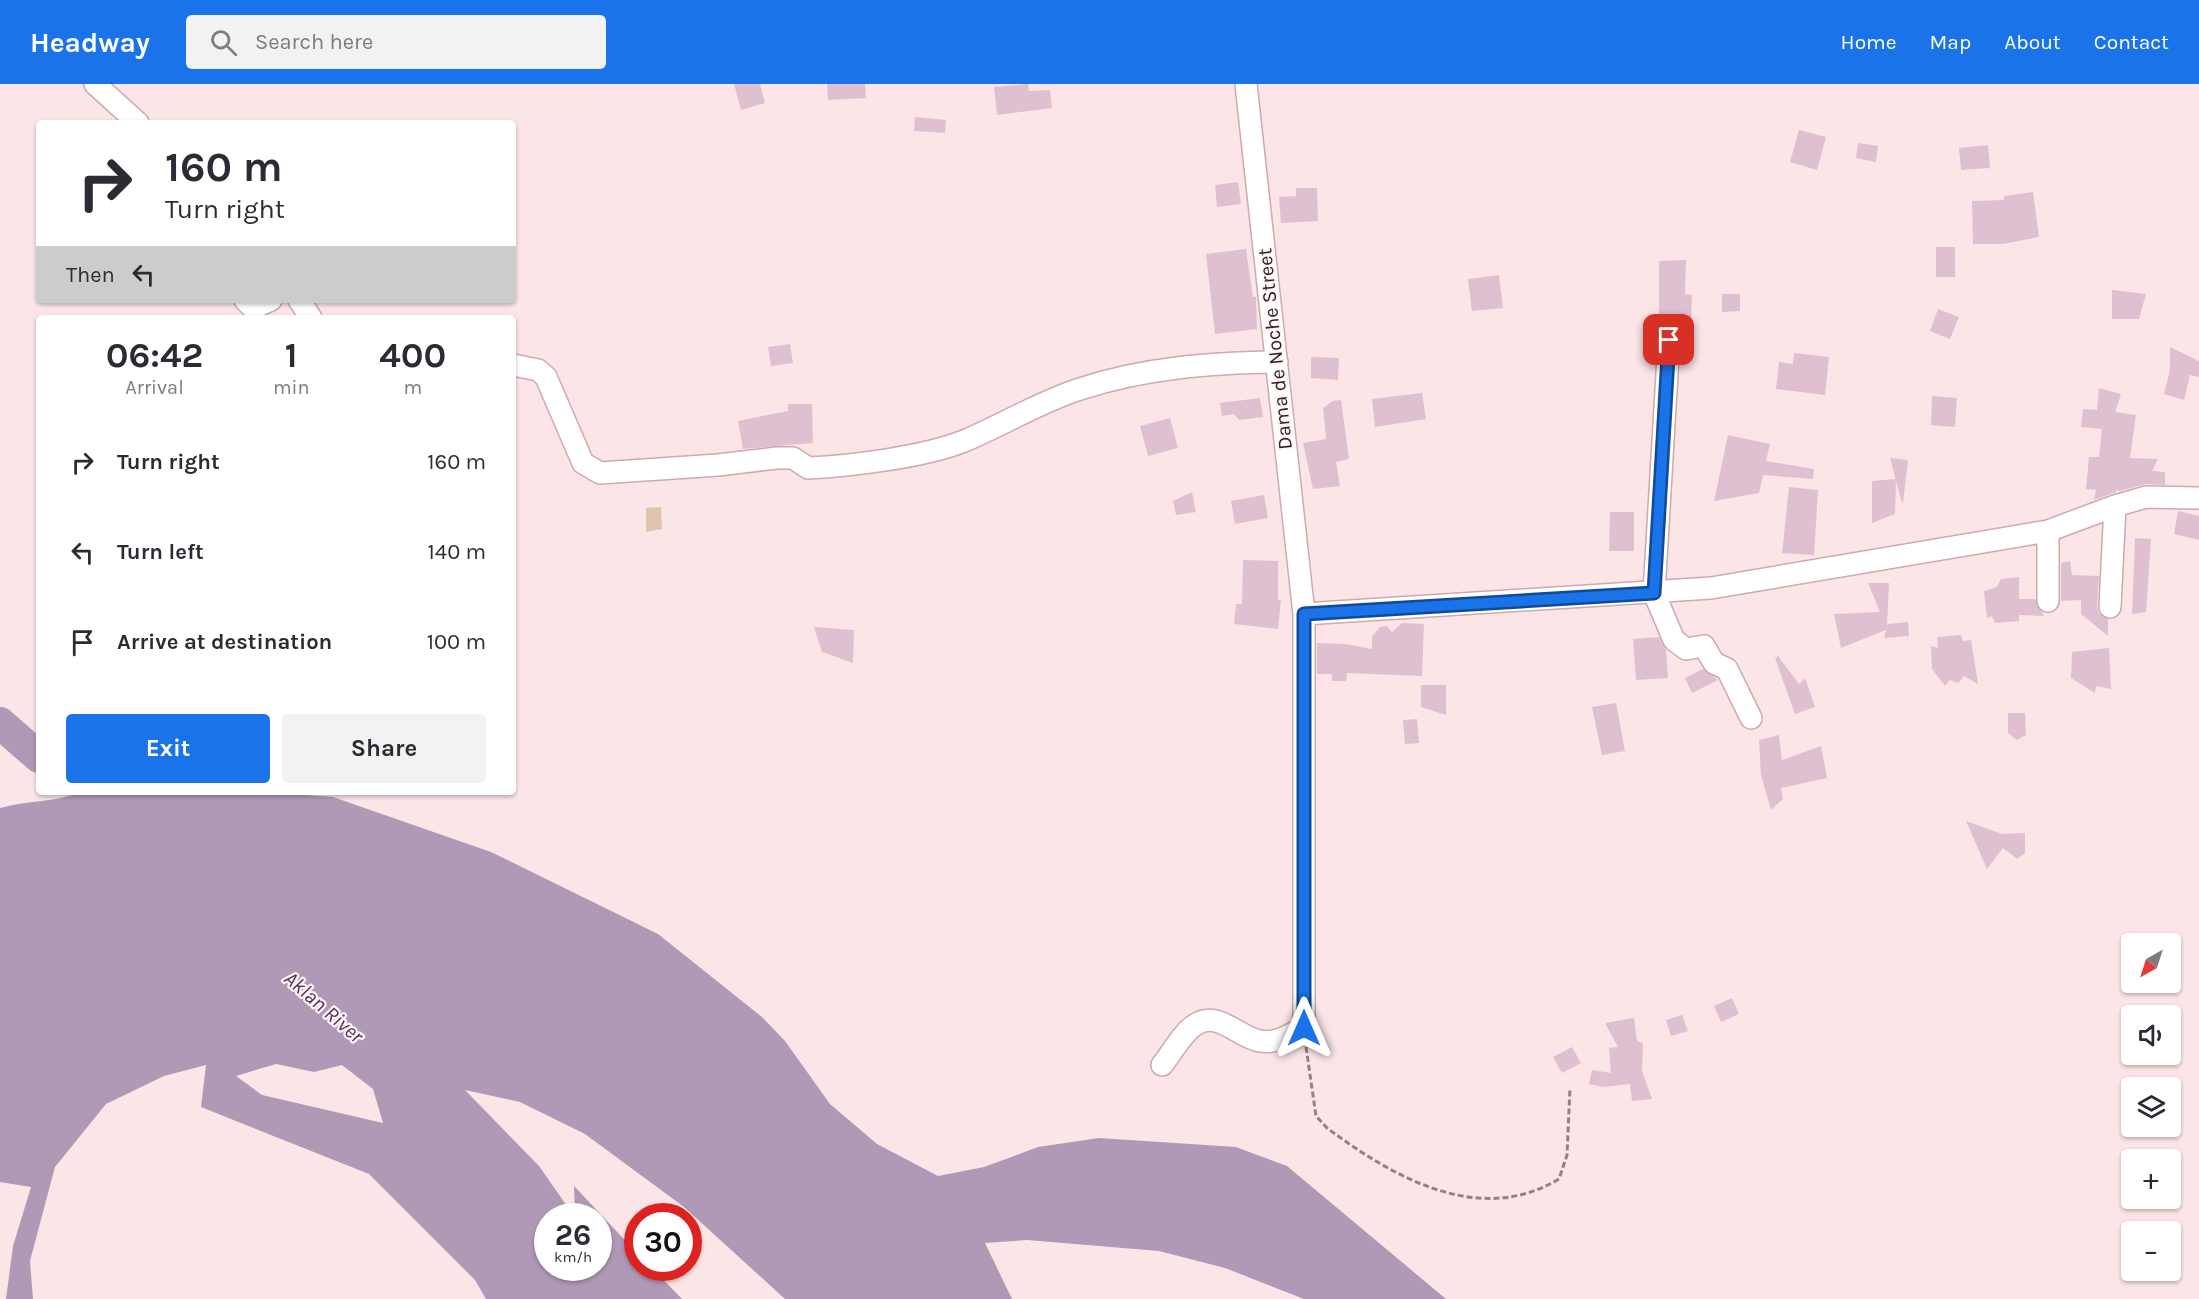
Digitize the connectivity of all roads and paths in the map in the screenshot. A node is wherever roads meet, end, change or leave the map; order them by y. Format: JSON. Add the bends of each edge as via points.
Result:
{"nodes":[{"id":1,"x":95,"y":84,"type":"edge"},
{"id":2,"x":1246,"y":84,"type":"edge"},
{"id":3,"x":135,"y":120,"type":"edge"},
{"id":4,"x":248,"y":303,"type":"edge"},
{"id":5,"x":264,"y":303,"type":"edge"},
{"id":6,"x":1669,"y":340,"type":"dead end"},
{"id":7,"x":1277,"y":362,"type":"junction"},
{"id":8,"x":516,"y":366,"type":"edge"},
{"id":9,"x":2199,"y":498,"type":"edge"},
{"id":10,"x":2115,"y":506,"type":"junction"},
{"id":11,"x":2048,"y":531,"type":"junction"},
{"id":12,"x":1654,"y":593,"type":"junction"},
{"id":13,"x":2048,"y":601,"type":"dead end"},
{"id":14,"x":2110,"y":607,"type":"dead end"},
{"id":15,"x":1304,"y":614,"type":"junction"},
{"id":16,"x":1751,"y":718,"type":"dead end"},
{"id":17,"x":1304,"y":1028,"type":"junction"},
{"id":18,"x":1162,"y":1065,"type":"dead end"},
{"id":19,"x":1570,"y":1089,"type":"dead end"}],
"edges":[{"from":1,"to":3,"type":"street"},
{"from":2,"to":7,"type":"street","name":"Dama de Noche Street"},
{"from":4,"to":5,"type":"street","via":[[253,308]]},
{"from":6,"to":12,"type":"street"},
{"from":7,"to":8,"type":"street","via":[[1147,370],[1071,392],[964,441],[930,452],[814,468],[807,468],[793,458],[777,458],[600,472],[583,463],[546,377],[538,370]]},
{"from":7,"to":15,"type":"street","name":"Dama de Noche Street"},
{"from":9,"to":10,"type":"street","via":[[2146,497]]},
{"from":10,"to":11,"type":"street"},
{"from":10,"to":14,"type":"street"},
{"from":11,"to":12,"type":"street","via":[[1711,588]]},
{"from":11,"to":13,"type":"street"},
{"from":12,"to":15,"type":"street"},
{"from":12,"to":16,"type":"street","via":[[1674,640],[1686,649],[1705,646],[1712,661],[1729,671]]},
{"from":15,"to":17,"type":"street","name":"Dama de Noche Street"},
{"from":17,"to":18,"type":"street","via":[[1283,1040],[1262,1042],[1224,1023],[1205,1020],[1194,1025]]},
{"from":17,"to":19,"type":"path","via":[[1316,1116],[1340,1137],[1405,1178],[1461,1197],[1477,1200],[1528,1194],[1559,1179],[1567,1155]]}]}
